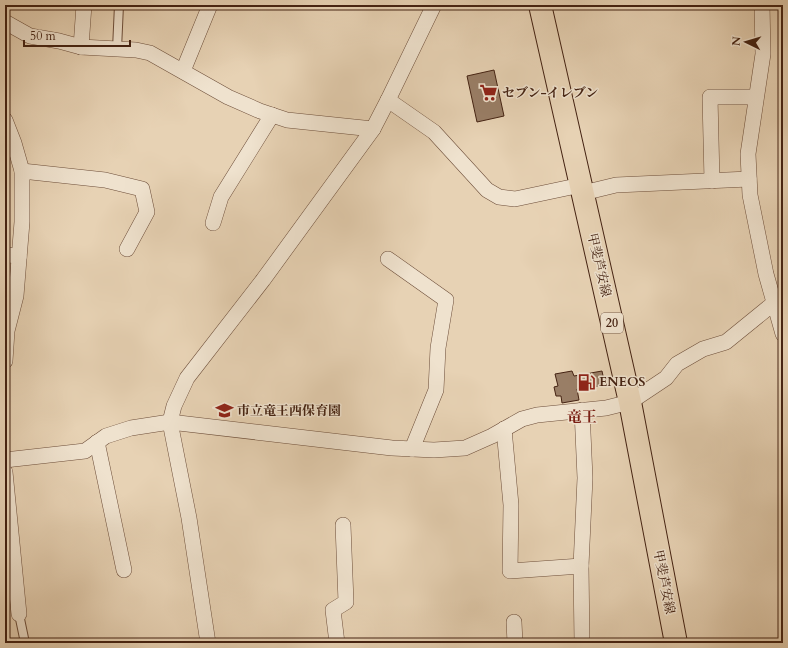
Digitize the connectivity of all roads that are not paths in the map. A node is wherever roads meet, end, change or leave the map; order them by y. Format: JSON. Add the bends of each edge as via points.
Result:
{"nodes":[{"id":1,"x":84,"y":5,"type":"edge"},
{"id":2,"x":119,"y":5,"type":"edge"},
{"id":3,"x":210,"y":5,"type":"edge"},
{"id":4,"x":434,"y":5,"type":"edge"},
{"id":5,"x":540,"y":5,"type":"edge"},
{"id":6,"x":762,"y":5,"type":"edge"},
{"id":7,"x":5,"y":22,"type":"edge"},
{"id":8,"x":81,"y":47,"type":"junction"},
{"id":9,"x":117,"y":49,"type":"junction"},
{"id":10,"x":183,"y":71,"type":"junction"},
{"id":11,"x":756,"y":97,"type":"junction"},
{"id":12,"x":388,"y":100,"type":"junction"},
{"id":13,"x":272,"y":115,"type":"junction"},
{"id":14,"x":5,"y":120,"type":"edge"},
{"id":15,"x":373,"y":129,"type":"junction"},
{"id":16,"x":22,"y":171,"type":"junction"},
{"id":17,"x":749,"y":179,"type":"junction"},
{"id":18,"x":712,"y":181,"type":"junction"},
{"id":19,"x":582,"y":189,"type":"junction"},
{"id":20,"x":213,"y":223,"type":"dead end"},
{"id":21,"x":127,"y":249,"type":"dead end"},
{"id":22,"x":12,"y":256,"type":"edge"},
{"id":23,"x":388,"y":259,"type":"dead end"},
{"id":24,"x":774,"y":303,"type":"junction"},
{"id":25,"x":782,"y":330,"type":"edge"},
{"id":26,"x":5,"y":361,"type":"edge"},
{"id":27,"x":630,"y":402,"type":"junction"},
{"id":28,"x":582,"y":410,"type":"junction"},
{"id":29,"x":170,"y":422,"type":"junction"},
{"id":30,"x":504,"y":429,"type":"junction"},
{"id":31,"x":97,"y":442,"type":"junction"},
{"id":32,"x":412,"y":449,"type":"junction"},
{"id":33,"x":5,"y":460,"type":"edge"},
{"id":34,"x":5,"y":472,"type":"edge"},
{"id":35,"x":343,"y":525,"type":"dead end"},
{"id":36,"x":581,"y":566,"type":"junction"},
{"id":37,"x":124,"y":570,"type":"dead end"},
{"id":38,"x":19,"y":614,"type":"joint"},
{"id":39,"x":514,"y":622,"type":"dead end"},
{"id":40,"x":25,"y":643,"type":"edge"},
{"id":41,"x":208,"y":643,"type":"edge"},
{"id":42,"x":337,"y":643,"type":"edge"},
{"id":43,"x":515,"y":643,"type":"edge"},
{"id":44,"x":582,"y":643,"type":"edge"},
{"id":45,"x":676,"y":643,"type":"edge"}],
"edges":[{"from":1,"to":8,"type":"street"},
{"from":2,"to":9,"type":"lane"},
{"from":3,"to":10,"type":"street"},
{"from":4,"to":12,"type":"street"},
{"from":5,"to":19,"type":"main road","name":"甲斐芦安線","number":"20"},
{"from":6,"to":11,"type":"street","via":[[763,54]]},
{"from":7,"to":8,"type":"street","via":[[30,36]]},
{"from":8,"to":9,"type":"street"},
{"from":9,"to":10,"type":"street","via":[[150,53]]},
{"from":10,"to":13,"type":"street","via":[[228,96]]},
{"from":11,"to":17,"type":"street","via":[[748,154]]},
{"from":11,"to":18,"type":"street","via":[[710,97]]},
{"from":12,"to":15,"type":"street"},
{"from":12,"to":19,"type":"street","via":[[434,132],[487,190],[499,197],[514,199]]},
{"from":13,"to":15,"type":"street","via":[[287,120]]},
{"from":13,"to":20,"type":"street","via":[[221,197]]},
{"from":14,"to":16,"type":"street"},
{"from":15,"to":29,"type":"street","via":[[263,280],[187,378],[174,406]]},
{"from":16,"to":21,"type":"street","via":[[105,180],[142,189],[147,212]]},
{"from":16,"to":22,"type":"street","via":[[22,222]]},
{"from":17,"to":18,"type":"street"},
{"from":17,"to":24,"type":"street","via":[[750,195]]},
{"from":18,"to":19,"type":"street"},
{"from":19,"to":27,"type":"main road","name":"甲斐芦安線","number":"20"},
{"from":22,"to":26,"type":"street","via":[[16,296],[7,331]]},
{"from":23,"to":32,"type":"street","via":[[446,300],[438,348],[436,390]]},
{"from":24,"to":25,"type":"street"},
{"from":24,"to":27,"type":"street","via":[[726,342],[703,349],[677,364],[666,378]]},
{"from":27,"to":28,"type":"street"},
{"from":27,"to":45,"type":"main road","name":"甲斐芦安線","number":"20"},
{"from":28,"to":30,"type":"street","via":[[537,415],[522,419]]},
{"from":28,"to":36,"type":"street","via":[[585,478]]},
{"from":29,"to":31,"type":"street","via":[[131,428],[106,436]]},
{"from":29,"to":32,"type":"street"},
{"from":29,"to":41,"type":"street","via":[[189,518]]},
{"from":30,"to":32,"type":"street","via":[[465,448]]},
{"from":30,"to":36,"type":"street","via":[[511,505],[510,571]]},
{"from":31,"to":33,"type":"street","via":[[84,451]]},
{"from":31,"to":37,"type":"street"},
{"from":34,"to":38,"type":"street"},
{"from":35,"to":42,"type":"street","via":[[346,602],[333,610]]},
{"from":36,"to":44,"type":"street"},
{"from":38,"to":40,"type":"lane"},
{"from":39,"to":43,"type":"street"}]}
